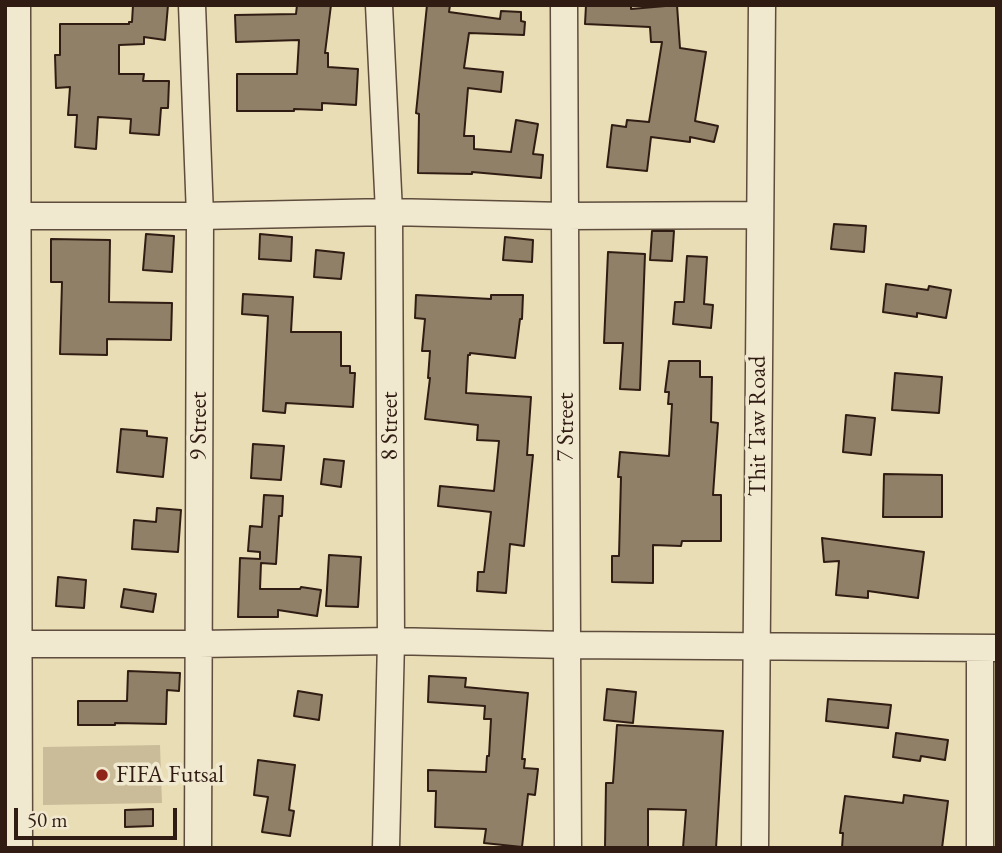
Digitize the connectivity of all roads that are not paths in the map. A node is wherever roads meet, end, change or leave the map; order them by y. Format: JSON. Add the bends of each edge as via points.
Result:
{"nodes":[{"id":1,"x":17,"y":5,"type":"edge"},
{"id":2,"x":192,"y":5,"type":"edge"},
{"id":3,"x":379,"y":5,"type":"edge"},
{"id":4,"x":564,"y":5,"type":"edge"},
{"id":5,"x":762,"y":5,"type":"edge"},
{"id":6,"x":389,"y":212,"type":"junction"},
{"id":7,"x":759,"y":215,"type":"junction"},
{"id":8,"x":11,"y":216,"type":"edge"},
{"id":9,"x":200,"y":216,"type":"junction"},
{"id":10,"x":565,"y":216,"type":"junction"},
{"id":11,"x":391,"y":641,"type":"junction"},
{"id":12,"x":12,"y":644,"type":"edge"},
{"id":13,"x":199,"y":644,"type":"junction"},
{"id":14,"x":567,"y":645,"type":"junction"},
{"id":15,"x":756,"y":647,"type":"junction"},
{"id":16,"x":989,"y":648,"type":"edge"},
{"id":17,"x":19,"y":848,"type":"edge"},
{"id":18,"x":198,"y":848,"type":"edge"},
{"id":19,"x":386,"y":848,"type":"edge"},
{"id":20,"x":568,"y":848,"type":"edge"},
{"id":21,"x":755,"y":848,"type":"edge"},
{"id":22,"x":980,"y":848,"type":"edge"}],
"edges":[{"from":1,"to":8,"type":"street"},
{"from":2,"to":9,"type":"street","name":"9 Street"},
{"from":3,"to":6,"type":"street","name":"8 Street"},
{"from":4,"to":10,"type":"street","name":"7 Street"},
{"from":5,"to":7,"type":"street","name":"Thit Taw Road"},
{"from":6,"to":9,"type":"street"},
{"from":6,"to":10,"type":"street"},
{"from":6,"to":11,"type":"street","name":"8 Street"},
{"from":7,"to":10,"type":"street"},
{"from":7,"to":15,"type":"street","name":"Thit Taw Road"},
{"from":8,"to":9,"type":"street"},
{"from":8,"to":12,"type":"street"},
{"from":9,"to":13,"type":"street","name":"9 Street"},
{"from":10,"to":14,"type":"street","name":"7 Street"},
{"from":11,"to":13,"type":"street"},
{"from":11,"to":14,"type":"street"},
{"from":11,"to":19,"type":"street","name":"8 Street"},
{"from":12,"to":13,"type":"street"},
{"from":12,"to":17,"type":"street"},
{"from":13,"to":18,"type":"street","name":"9 Street"},
{"from":14,"to":15,"type":"street"},
{"from":14,"to":20,"type":"street","name":"7 Street"},
{"from":15,"to":16,"type":"street"},
{"from":15,"to":21,"type":"street","name":"Thit Taw Road"},
{"from":16,"to":22,"type":"street"}]}
